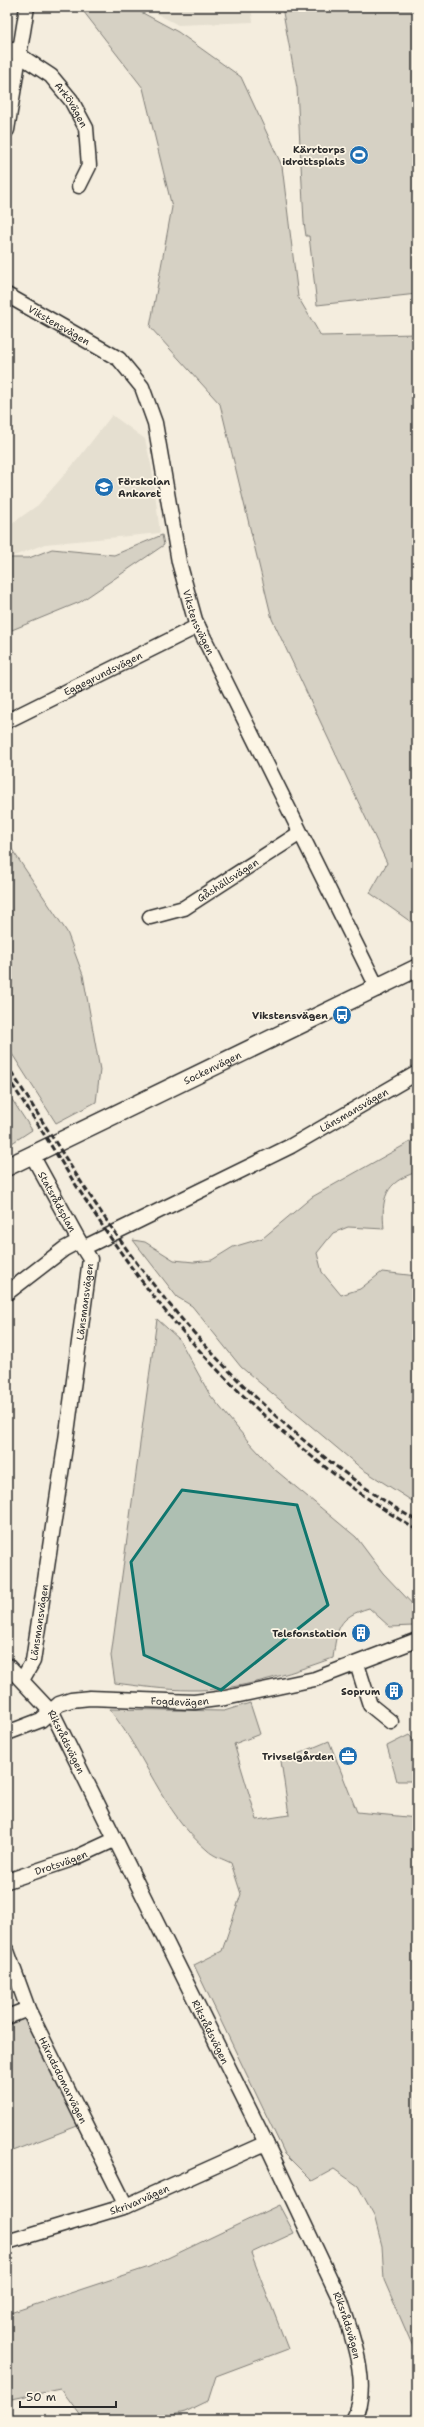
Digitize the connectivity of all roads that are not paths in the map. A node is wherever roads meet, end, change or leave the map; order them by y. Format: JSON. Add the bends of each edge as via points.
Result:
{"nodes":[{"id":1,"x":26,"y":7,"type":"edge"},
{"id":2,"x":7,"y":47,"type":"edge"},
{"id":3,"x":18,"y":56,"type":"junction"},
{"id":4,"x":7,"y":130,"type":"edge"},
{"id":5,"x":79,"y":186,"type":"dead end"},
{"id":6,"x":7,"y":295,"type":"edge"},
{"id":7,"x":198,"y":626,"type":"junction"},
{"id":8,"x":7,"y":721,"type":"edge"},
{"id":9,"x":300,"y":833,"type":"junction"},
{"id":10,"x":150,"y":917,"type":"dead end"},
{"id":11,"x":417,"y":968,"type":"edge"},
{"id":12,"x":378,"y":989,"type":"junction"},
{"id":13,"x":417,"y":1073,"type":"edge"},
{"id":14,"x":32,"y":1155,"type":"junction"},
{"id":15,"x":7,"y":1167,"type":"edge"},
{"id":16,"x":81,"y":1244,"type":"junction"},
{"id":17,"x":7,"y":1293,"type":"edge"},
{"id":18,"x":417,"y":1640,"type":"edge"},
{"id":19,"x":357,"y":1664,"type":"junction"},
{"id":20,"x":7,"y":1665,"type":"edge"},
{"id":21,"x":22,"y":1680,"type":"junction"},
{"id":22,"x":50,"y":1711,"type":"junction"},
{"id":23,"x":391,"y":1722,"type":"dead end"},
{"id":24,"x":7,"y":1733,"type":"edge"},
{"id":25,"x":114,"y":1840,"type":"junction"},
{"id":26,"x":7,"y":1881,"type":"edge"},
{"id":27,"x":7,"y":1950,"type":"edge"},
{"id":28,"x":28,"y":2010,"type":"junction"},
{"id":29,"x":7,"y":2017,"type":"edge"},
{"id":30,"x":266,"y":2143,"type":"junction"},
{"id":31,"x":126,"y":2206,"type":"junction"},
{"id":32,"x":7,"y":2242,"type":"edge"},
{"id":33,"x":353,"y":2420,"type":"edge"}],
"edges":[{"from":1,"to":3,"type":"street"},
{"from":2,"to":3,"type":"street","name":"Arkövägen"},
{"from":3,"to":4,"type":"street"},
{"from":3,"to":5,"type":"street","name":"Arkövägen","via":[[51,76],[71,100],[86,128],[89,166]]},
{"from":6,"to":7,"type":"street","name":"Vikstensvägen","via":[[119,359],[142,387],[154,423],[179,562]]},
{"from":7,"to":8,"type":"street","name":"Eggegrundsvägen"},
{"from":7,"to":9,"type":"street","name":"Vikstensvägen"},
{"from":9,"to":10,"type":"street","name":"Gåshällsvägen","via":[[184,908]]},
{"from":9,"to":12,"type":"street","name":"Vikstensvägen"},
{"from":11,"to":12,"type":"street","name":"Sockenvägen"},
{"from":12,"to":14,"type":"street","name":"Sockenvägen"},
{"from":13,"to":16,"type":"street","name":"Länsmansvägen","via":[[291,1146]]},
{"from":14,"to":15,"type":"street","name":"Sockenvägen"},
{"from":14,"to":16,"type":"street","name":"Statsrådsplan"},
{"from":16,"to":17,"type":"street","via":[[64,1248]]},
{"from":16,"to":21,"type":"street","name":"Länsmansvägen","via":[[90,1259],[67,1433],[33,1661]]},
{"from":18,"to":19,"type":"street","name":"Fogdevägen"},
{"from":19,"to":22,"type":"street","name":"Fogdevägen","via":[[315,1679],[225,1698],[194,1702],[90,1698],[71,1700],[59,1704]]},
{"from":19,"to":23,"type":"street","via":[[370,1705]]},
{"from":20,"to":21,"type":"street","name":"Riksrådsvägen"},
{"from":21,"to":22,"type":"street","name":"Riksrådsvägen"},
{"from":22,"to":24,"type":"street","name":"Fogdevägen","via":[[41,1720]]},
{"from":22,"to":25,"type":"street","name":"Riksrådsvägen"},
{"from":25,"to":26,"type":"street","name":"Drotsvägen","via":[[75,1858]]},
{"from":25,"to":30,"type":"street","name":"Riksrådsvägen"},
{"from":27,"to":28,"type":"street","name":"Häradsdomarvägen"},
{"from":28,"to":29,"type":"street"},
{"from":28,"to":31,"type":"street","name":"Häradsdomarvägen"},
{"from":30,"to":31,"type":"street","name":"Skrivarvägen"},
{"from":30,"to":33,"type":"street","name":"Riksrådsvägen","via":[[341,2302],[350,2328],[362,2385]]},
{"from":31,"to":32,"type":"street","name":"Skrivarvägen"}]}
